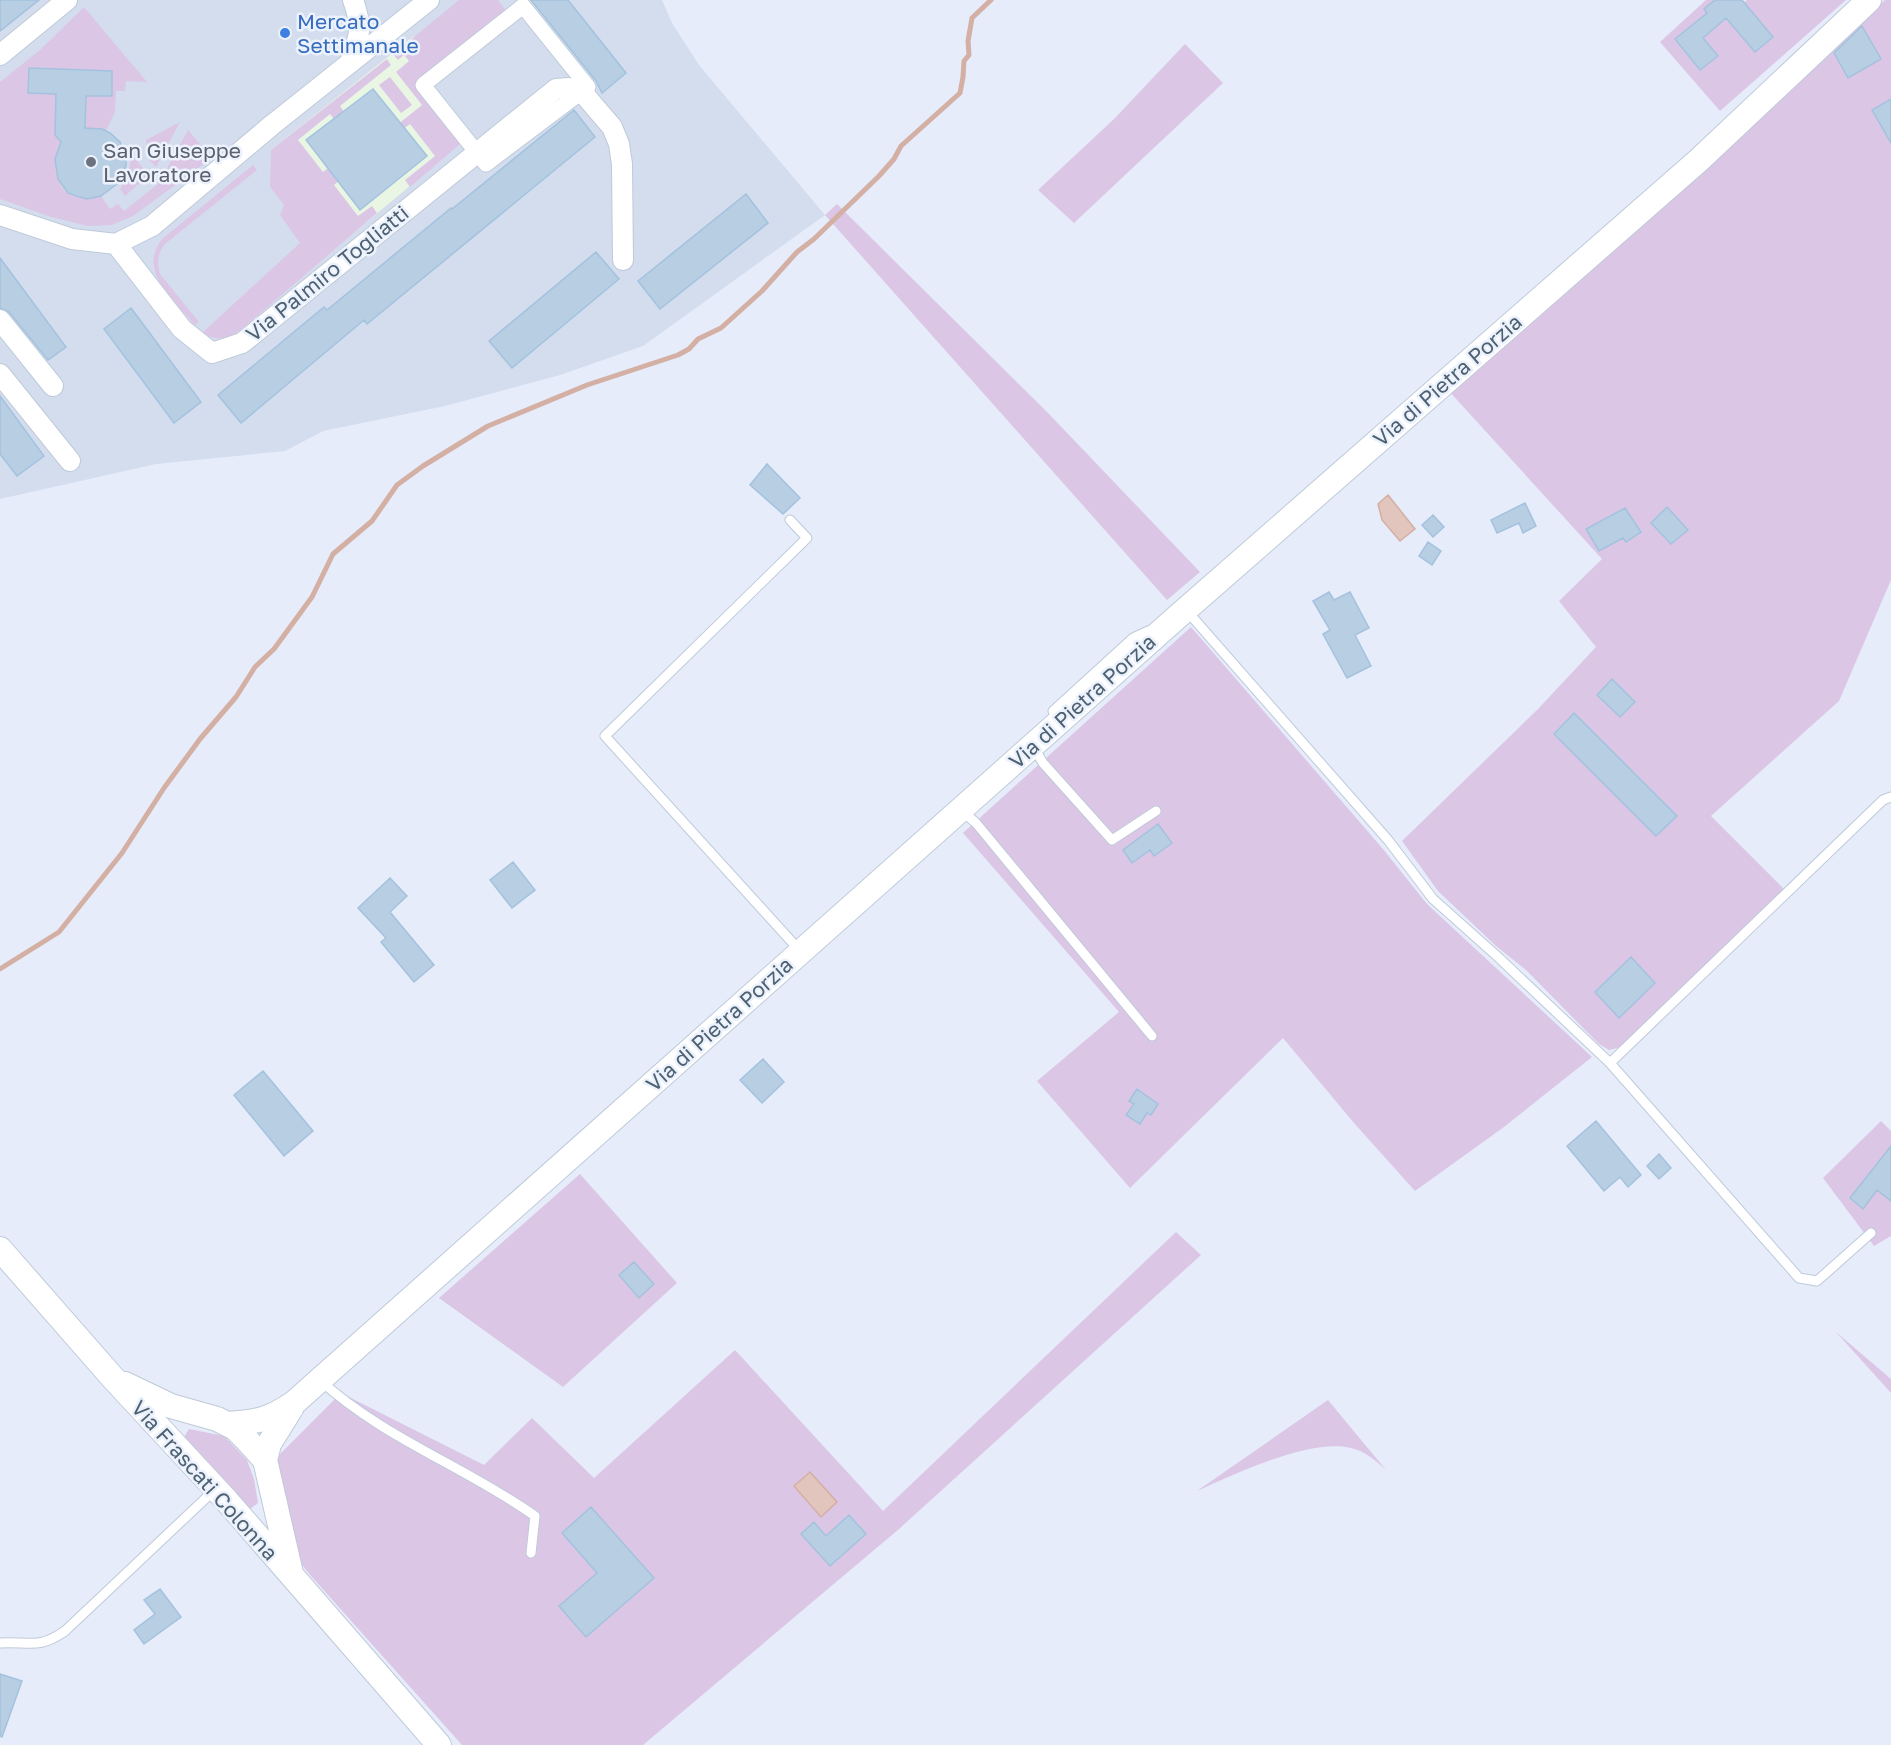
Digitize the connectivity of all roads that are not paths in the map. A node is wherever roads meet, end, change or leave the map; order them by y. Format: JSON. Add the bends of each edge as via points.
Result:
{"nodes":[{"id":1,"x":66,"y":0,"type":"edge"},
{"id":2,"x":353,"y":0,"type":"edge"},
{"id":3,"x":429,"y":0,"type":"edge"},
{"id":4,"x":1869,"y":0,"type":"edge"},
{"id":5,"x":0,"y":55,"type":"edge"},
{"id":6,"x":349,"y":65,"type":"junction"},
{"id":7,"x":582,"y":92,"type":"junction"},
{"id":8,"x":476,"y":152,"type":"junction"},
{"id":9,"x":0,"y":215,"type":"edge"},
{"id":10,"x":116,"y":244,"type":"junction"},
{"id":11,"x":622,"y":260,"type":"dead end"},
{"id":12,"x":0,"y":320,"type":"edge"},
{"id":13,"x":0,"y":374,"type":"edge"},
{"id":14,"x":52,"y":386,"type":"dead end"},
{"id":15,"x":70,"y":461,"type":"dead end"},
{"id":16,"x":790,"y":520,"type":"dead end"},
{"id":17,"x":1180,"y":614,"type":"junction"},
{"id":18,"x":1038,"y":740,"type":"junction"},
{"id":19,"x":1891,"y":797,"type":"edge"},
{"id":20,"x":961,"y":809,"type":"junction"},
{"id":21,"x":1156,"y":811,"type":"dead end"},
{"id":22,"x":801,"y":952,"type":"junction"},
{"id":23,"x":1152,"y":1036,"type":"dead end"},
{"id":24,"x":1610,"y":1063,"type":"junction"},
{"id":25,"x":1871,"y":1233,"type":"dead end"},
{"id":26,"x":0,"y":1249,"type":"edge"},
{"id":27,"x":113,"y":1378,"type":"junction"},
{"id":28,"x":320,"y":1380,"type":"junction"},
{"id":29,"x":295,"y":1402,"type":"junction"},
{"id":30,"x":192,"y":1413,"type":"junction"},
{"id":31,"x":226,"y":1424,"type":"junction"},
{"id":32,"x":172,"y":1444,"type":"junction"},
{"id":33,"x":265,"y":1460,"type":"junction"},
{"id":34,"x":213,"y":1486,"type":"junction"},
{"id":35,"x":275,"y":1506,"type":"junction"},
{"id":36,"x":239,"y":1515,"type":"junction"},
{"id":37,"x":531,"y":1553,"type":"dead end"},
{"id":38,"x":296,"y":1582,"type":"junction"},
{"id":39,"x":0,"y":1643,"type":"edge"},
{"id":40,"x":440,"y":1745,"type":"edge"}],
"edges":[{"from":1,"to":5,"type":"street"},
{"from":2,"to":6,"type":"street","via":[[360,21],[359,39]]},
{"from":3,"to":6,"type":"street"},
{"from":4,"to":17,"type":"street","name":"Via di Pietra Porzia","via":[[1699,160]]},
{"from":6,"to":10,"type":"street","via":[[152,226]]},
{"from":7,"to":8,"type":"street","via":[[556,89]]},
{"from":7,"to":8,"type":"street","via":[[588,87],[523,6],[423,85]]},
{"from":7,"to":11,"type":"street","via":[[612,127],[619,144]]},
{"from":8,"to":10,"type":"street","name":"Via Palmiro Togliatti","via":[[242,343],[212,353],[182,329]]},
{"from":9,"to":10,"type":"street","via":[[72,239]]},
{"from":12,"to":14,"type":"street"},
{"from":13,"to":15,"type":"street"},
{"from":16,"to":22,"type":"lane","via":[[807,538],[605,736]]},
{"from":17,"to":18,"type":"street","name":"Via di Pietra Porzia"},
{"from":17,"to":24,"type":"lane","via":[[1388,840],[1433,899]]},
{"from":18,"to":20,"type":"street","name":"Via di Pietra Porzia"},
{"from":18,"to":21,"type":"lane","via":[[1043,763],[1112,840]]},
{"from":19,"to":24,"type":"lane","via":[[1882,800]]},
{"from":20,"to":22,"type":"street","name":"Via di Pietra Porzia"},
{"from":20,"to":23,"type":"lane"},
{"from":22,"to":28,"type":"street","name":"Via di Pietra Porzia"},
{"from":24,"to":25,"type":"lane","via":[[1799,1278],[1817,1281]]},
{"from":26,"to":27,"type":"street","name":"Via Frascati Colonna"},
{"from":27,"to":30,"type":"street","name":"Via Frascati Colonna"},
{"from":27,"to":32,"type":"street","name":"Via Frascati Colonna"},
{"from":28,"to":29,"type":"street","name":"Via di Pietra Porzia"},
{"from":28,"to":37,"type":"lane","via":[[396,1435],[504,1494],[535,1516]]},
{"from":29,"to":31,"type":"street","via":[[252,1423]]},
{"from":29,"to":33,"type":"street","via":[[269,1444]]},
{"from":30,"to":31,"type":"street","name":"Via Frascati Colonna"},
{"from":30,"to":32,"type":"street","via":[[178,1428]]},
{"from":31,"to":33,"type":"street","name":"Via Frascati Colonna","via":[[235,1428]]},
{"from":32,"to":34,"type":"street","name":"Via Frascati Colonna"},
{"from":33,"to":35,"type":"street","name":"Via Frascati Colonna"},
{"from":34,"to":36,"type":"street","name":"Via Frascati Colonna"},
{"from":34,"to":39,"type":"lane","via":[[206,1498],[65,1631],[39,1644]]},
{"from":35,"to":36,"type":"street","via":[[258,1521]]},
{"from":35,"to":38,"type":"street","name":"Via Frascati Colonna"},
{"from":36,"to":38,"type":"street","name":"Via Frascati Colonna"},
{"from":38,"to":40,"type":"street","name":"Via Frascati Colonna"}]}
